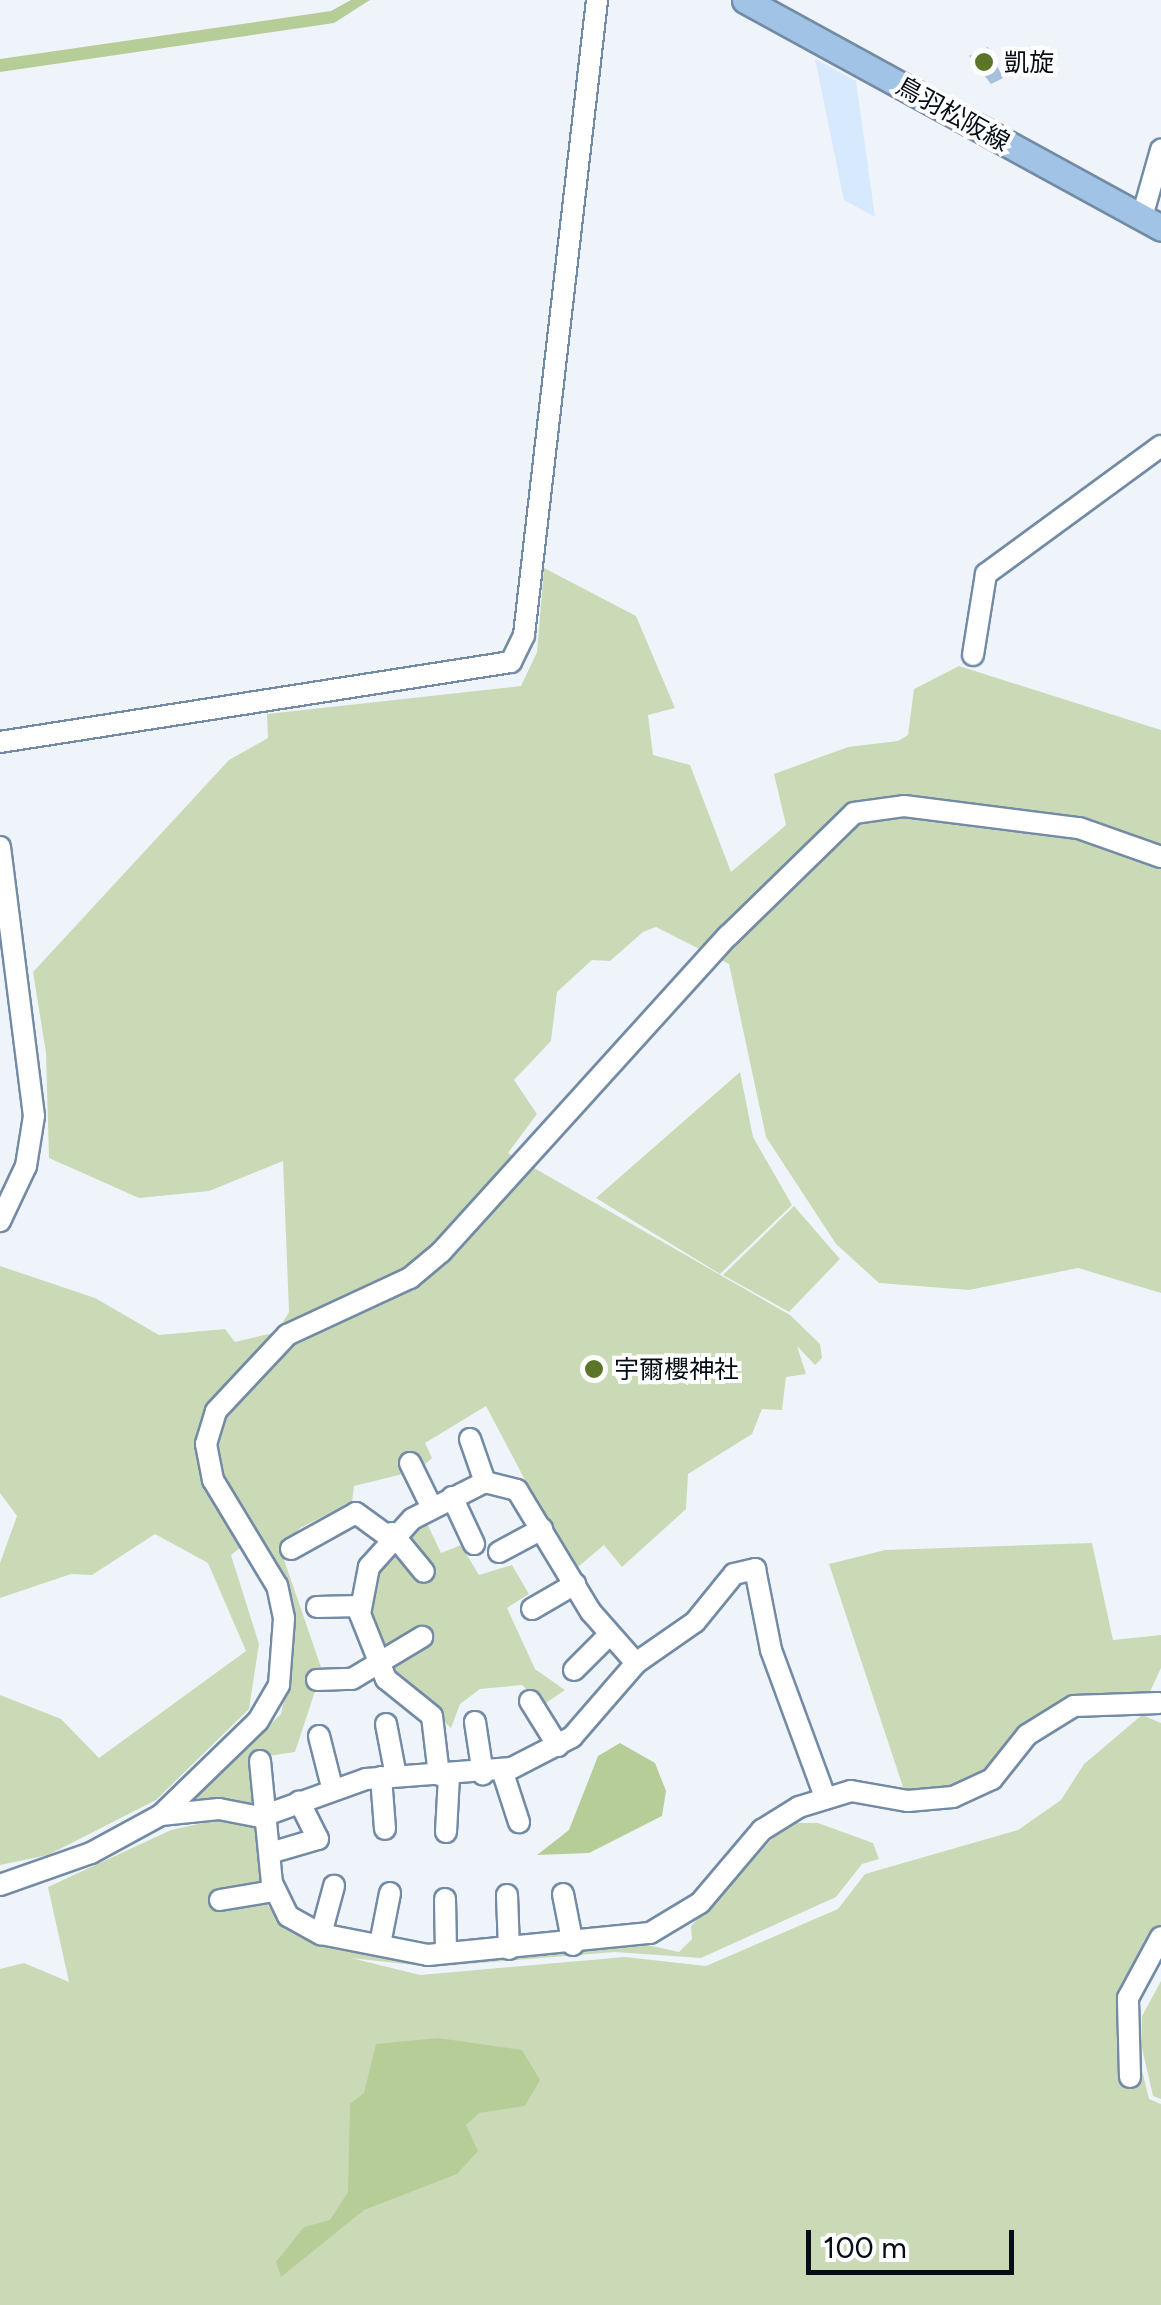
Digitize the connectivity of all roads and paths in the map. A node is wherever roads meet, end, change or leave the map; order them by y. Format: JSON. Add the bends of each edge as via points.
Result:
{"nodes":[{"id":1,"x":597,"y":0,"type":"edge"},
{"id":2,"x":745,"y":0,"type":"edge"},
{"id":3,"x":1161,"y":150,"type":"edge"},
{"id":4,"x":1152,"y":223,"type":"edge"},
{"id":5,"x":1161,"y":446,"type":"edge"},
{"id":6,"x":973,"y":655,"type":"dead end"},
{"id":7,"x":0,"y":742,"type":"edge"},
{"id":8,"x":0,"y":847,"type":"edge"},
{"id":9,"x":1161,"y":856,"type":"edge"},
{"id":10,"x":0,"y":1222,"type":"edge"},
{"id":11,"x":470,"y":1438,"type":"dead end"},
{"id":12,"x":410,"y":1463,"type":"dead end"},
{"id":13,"x":486,"y":1482,"type":"junction"},
{"id":14,"x":452,"y":1497,"type":"junction"},
{"id":15,"x":432,"y":1508,"type":"junction"},
{"id":16,"x":542,"y":1529,"type":"junction"},
{"id":17,"x":391,"y":1535,"type":"junction"},
{"id":18,"x":474,"y":1544,"type":"dead end"},
{"id":19,"x":292,"y":1550,"type":"dead end"},
{"id":20,"x":499,"y":1552,"type":"dead end"},
{"id":21,"x":424,"y":1572,"type":"dead end"},
{"id":22,"x":575,"y":1584,"type":"junction"},
{"id":23,"x":360,"y":1606,"type":"junction"},
{"id":24,"x":318,"y":1607,"type":"dead end"},
{"id":25,"x":532,"y":1609,"type":"dead end"},
{"id":26,"x":609,"y":1635,"type":"junction"},
{"id":27,"x":422,"y":1638,"type":"dead end"},
{"id":28,"x":636,"y":1662,"type":"junction"},
{"id":29,"x":377,"y":1664,"type":"junction"},
{"id":30,"x":574,"y":1670,"type":"dead end"},
{"id":31,"x":317,"y":1680,"type":"dead end"},
{"id":32,"x":530,"y":1700,"type":"dead end"},
{"id":33,"x":1160,"y":1701,"type":"edge"},
{"id":34,"x":475,"y":1722,"type":"dead end"},
{"id":35,"x":386,"y":1724,"type":"dead end"},
{"id":36,"x":318,"y":1736,"type":"dead end"},
{"id":37,"x":558,"y":1746,"type":"junction"},
{"id":38,"x":260,"y":1762,"type":"dead end"},
{"id":39,"x":493,"y":1772,"type":"junction"},
{"id":40,"x":389,"y":1776,"type":"junction"},
{"id":41,"x":444,"y":1776,"type":"junction"},
{"id":42,"x":332,"y":1787,"type":"junction"},
{"id":43,"x":825,"y":1797,"type":"junction"},
{"id":44,"x":299,"y":1801,"type":"junction"},
{"id":45,"x":161,"y":1815,"type":"junction"},
{"id":46,"x":268,"y":1816,"type":"junction"},
{"id":47,"x":519,"y":1822,"type":"dead end"},
{"id":48,"x":385,"y":1829,"type":"dead end"},
{"id":49,"x":446,"y":1832,"type":"dead end"},
{"id":50,"x":270,"y":1853,"type":"junction"},
{"id":51,"x":0,"y":1885,"type":"edge"},
{"id":52,"x":334,"y":1886,"type":"dead end"},
{"id":53,"x":274,"y":1891,"type":"junction"},
{"id":54,"x":390,"y":1892,"type":"dead end"},
{"id":55,"x":562,"y":1894,"type":"dead end"},
{"id":56,"x":507,"y":1895,"type":"dead end"},
{"id":57,"x":445,"y":1899,"type":"dead end"},
{"id":58,"x":220,"y":1900,"type":"dead end"},
{"id":59,"x":321,"y":1934,"type":"junction"},
{"id":60,"x":1161,"y":1937,"type":"edge"},
{"id":61,"x":380,"y":1944,"type":"junction"},
{"id":62,"x":573,"y":1945,"type":"junction"},
{"id":63,"x":508,"y":1949,"type":"junction"},
{"id":64,"x":446,"y":1953,"type":"junction"},
{"id":65,"x":1130,"y":2077,"type":"dead end"}],
"edges":[{"from":1,"to":7,"type":"street","via":[[524,635],[514,658],[472,674]]},
{"from":2,"to":4,"type":"main road","name":"鳥羽松阪線"},
{"from":3,"to":4,"type":"street"},
{"from":5,"to":6,"type":"street","via":[[986,574]]},
{"from":8,"to":10,"type":"street","via":[[34,1116],[26,1166]]},
{"from":9,"to":45,"type":"street","via":[[1079,828],[919,808],[877,807],[837,822],[441,1252],[410,1278],[288,1335],[216,1411],[206,1444],[213,1480],[277,1586],[284,1618],[279,1685],[258,1722]]},
{"from":11,"to":13,"type":"street"},
{"from":12,"to":15,"type":"street"},
{"from":13,"to":14,"type":"street"},
{"from":13,"to":16,"type":"street","via":[[517,1490]]},
{"from":14,"to":15,"type":"street"},
{"from":14,"to":18,"type":"street"},
{"from":15,"to":17,"type":"street"},
{"from":16,"to":20,"type":"street"},
{"from":16,"to":22,"type":"street"},
{"from":17,"to":19,"type":"street","via":[[356,1513]]},
{"from":17,"to":21,"type":"street"},
{"from":17,"to":23,"type":"street","via":[[368,1568]]},
{"from":22,"to":25,"type":"street"},
{"from":22,"to":26,"type":"street"},
{"from":23,"to":24,"type":"street"},
{"from":23,"to":29,"type":"street"},
{"from":26,"to":28,"type":"street"},
{"from":26,"to":30,"type":"street"},
{"from":27,"to":29,"type":"street"},
{"from":28,"to":37,"type":"street","via":[[601,1709]]},
{"from":28,"to":43,"type":"street","via":[[695,1622],[734,1574],[755,1569],[771,1650]]},
{"from":29,"to":31,"type":"street","via":[[352,1679]]},
{"from":29,"to":41,"type":"street","via":[[432,1716]]},
{"from":32,"to":37,"type":"street"},
{"from":33,"to":43,"type":"street","via":[[1074,1706],[1027,1734],[992,1778],[953,1797],[908,1801],[851,1791]]},
{"from":34,"to":39,"type":"street"},
{"from":35,"to":40,"type":"street"},
{"from":36,"to":42,"type":"street"},
{"from":37,"to":39,"type":"street"},
{"from":38,"to":46,"type":"street"},
{"from":39,"to":41,"type":"street"},
{"from":39,"to":47,"type":"street"},
{"from":40,"to":41,"type":"street"},
{"from":40,"to":42,"type":"street"},
{"from":40,"to":48,"type":"street"},
{"from":41,"to":49,"type":"street"},
{"from":42,"to":44,"type":"street"},
{"from":43,"to":62,"type":"street","via":[[770,1822],[677,1920],[631,1938]]},
{"from":44,"to":46,"type":"street"},
{"from":44,"to":50,"type":"street","via":[[318,1840]]},
{"from":45,"to":46,"type":"street","via":[[219,1809]]},
{"from":45,"to":51,"type":"street","via":[[65,1865]]},
{"from":46,"to":50,"type":"street"},
{"from":50,"to":53,"type":"street"},
{"from":52,"to":59,"type":"street"},
{"from":53,"to":58,"type":"street"},
{"from":53,"to":59,"type":"street","via":[[288,1916]]},
{"from":54,"to":61,"type":"street"},
{"from":55,"to":62,"type":"street"},
{"from":56,"to":63,"type":"street"},
{"from":57,"to":64,"type":"street"},
{"from":59,"to":61,"type":"street"},
{"from":60,"to":65,"type":"street","via":[[1128,1998]]},
{"from":61,"to":64,"type":"street"},
{"from":62,"to":63,"type":"street"},
{"from":63,"to":64,"type":"street"}]}
